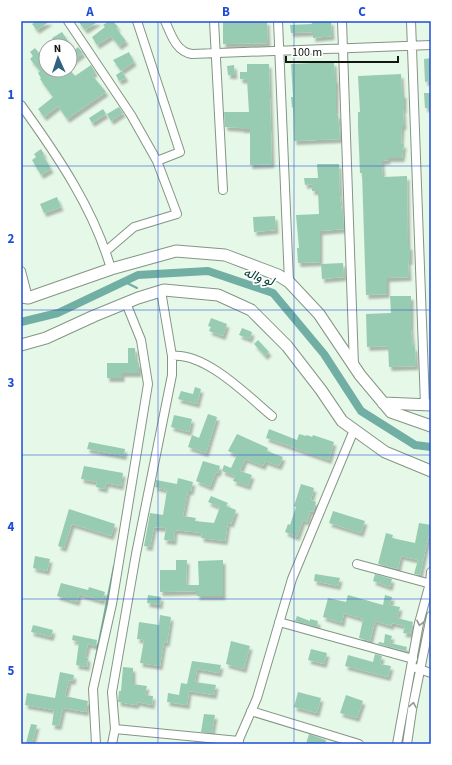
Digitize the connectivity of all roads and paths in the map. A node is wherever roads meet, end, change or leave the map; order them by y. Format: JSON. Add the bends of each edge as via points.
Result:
{"nodes":[{"id":1,"x":68,"y":21,"type":"edge"},
{"id":2,"x":137,"y":21,"type":"edge"},
{"id":3,"x":166,"y":21,"type":"edge"},
{"id":4,"x":214,"y":21,"type":"edge"},
{"id":5,"x":278,"y":21,"type":"edge"},
{"id":6,"x":342,"y":21,"type":"edge"},
{"id":7,"x":410,"y":21,"type":"edge"},
{"id":8,"x":431,"y":45,"type":"edge"},
{"id":9,"x":412,"y":46,"type":"junction"},
{"id":10,"x":343,"y":48,"type":"junction"},
{"id":11,"x":279,"y":51,"type":"junction"},
{"id":12,"x":216,"y":53,"type":"junction"},
{"id":13,"x":21,"y":105,"type":"edge"},
{"id":14,"x":156,"y":162,"type":"junction"},
{"id":15,"x":223,"y":190,"type":"dead end"},
{"id":16,"x":106,"y":251,"type":"junction"},
{"id":17,"x":111,"y":269,"type":"junction"},
{"id":18,"x":21,"y":271,"type":"edge"},
{"id":19,"x":289,"y":282,"type":"junction"},
{"id":20,"x":161,"y":291,"type":"junction"},
{"id":21,"x":24,"y":298,"type":"edge"},
{"id":22,"x":126,"y":303,"type":"junction"},
{"id":23,"x":21,"y":346,"type":"edge"},
{"id":24,"x":172,"y":356,"type":"junction"},
{"id":25,"x":354,"y":367,"type":"junction"},
{"id":26,"x":428,"y":402,"type":"edge"},
{"id":27,"x":383,"y":403,"type":"junction"},
{"id":28,"x":272,"y":416,"type":"dead end"},
{"id":29,"x":431,"y":426,"type":"edge"},
{"id":30,"x":354,"y":430,"type":"junction"},
{"id":31,"x":431,"y":471,"type":"edge"},
{"id":32,"x":357,"y":564,"type":"dead end"},
{"id":33,"x":431,"y":572,"type":"edge"},
{"id":34,"x":430,"y":583,"type":"edge"},
{"id":35,"x":431,"y":616,"type":"edge"},
{"id":36,"x":279,"y":622,"type":"junction"},
{"id":37,"x":415,"y":665,"type":"junction"},
{"id":38,"x":431,"y":673,"type":"edge"},
{"id":39,"x":251,"y":711,"type":"junction"},
{"id":40,"x":115,"y":729,"type":"junction"},
{"id":41,"x":238,"y":742,"type":"edge"},
{"id":42,"x":96,"y":744,"type":"edge"},
{"id":43,"x":112,"y":744,"type":"edge"},
{"id":44,"x":359,"y":744,"type":"edge"},
{"id":45,"x":397,"y":744,"type":"edge"},
{"id":46,"x":407,"y":744,"type":"edge"}],
"edges":[{"from":1,"to":14,"type":"street","via":[[131,115]]},
{"from":2,"to":14,"type":"street","via":[[180,152]]},
{"from":3,"to":12,"type":"street","via":[[177,45],[185,53]]},
{"from":4,"to":12,"type":"street"},
{"from":5,"to":11,"type":"street"},
{"from":6,"to":10,"type":"street"},
{"from":7,"to":9,"type":"street"},
{"from":8,"to":9,"type":"street"},
{"from":9,"to":10,"type":"street"},
{"from":9,"to":26,"type":"street"},
{"from":10,"to":11,"type":"street"},
{"from":10,"to":25,"type":"street"},
{"from":11,"to":12,"type":"street"},
{"from":11,"to":19,"type":"street"},
{"from":12,"to":15,"type":"street"},
{"from":13,"to":16,"type":"street","via":[[57,155]]},
{"from":14,"to":16,"type":"street","via":[[177,214],[134,228]]},
{"from":16,"to":17,"type":"street"},
{"from":17,"to":19,"type":"street","via":[[176,251],[225,255],[278,275]]},
{"from":17,"to":21,"type":"street"},
{"from":18,"to":21,"type":"street"},
{"from":19,"to":25,"type":"street","via":[[319,314]]},
{"from":20,"to":22,"type":"street"},
{"from":20,"to":24,"type":"street"},
{"from":20,"to":30,"type":"street","via":[[218,295],[251,310],[287,346],[342,420]]},
{"from":22,"to":23,"type":"street","via":[[46,338]]},
{"from":22,"to":42,"type":"street","via":[[141,340],[148,384],[112,604],[93,689]]},
{"from":24,"to":28,"type":"street","via":[[181,355],[207,364]]},
{"from":24,"to":40,"type":"street","via":[[172,375],[136,554],[112,692]]},
{"from":25,"to":27,"type":"street"},
{"from":26,"to":27,"type":"street"},
{"from":27,"to":29,"type":"street","via":[[391,412]]},
{"from":30,"to":31,"type":"street","via":[[385,452]]},
{"from":30,"to":36,"type":"street","via":[[292,579]]},
{"from":32,"to":34,"type":"street"},
{"from":33,"to":34,"type":"street"},
{"from":34,"to":37,"type":"street","one_way":true,"via":[[419,623]]},
{"from":35,"to":37,"type":"street"},
{"from":36,"to":37,"type":"street"},
{"from":36,"to":39,"type":"street"},
{"from":37,"to":38,"type":"street"},
{"from":37,"to":45,"type":"street"},
{"from":46,"to":37,"type":"street","one_way":true},
{"from":39,"to":41,"type":"street"},
{"from":39,"to":44,"type":"street"},
{"from":40,"to":41,"type":"street"},
{"from":40,"to":43,"type":"street"}]}
